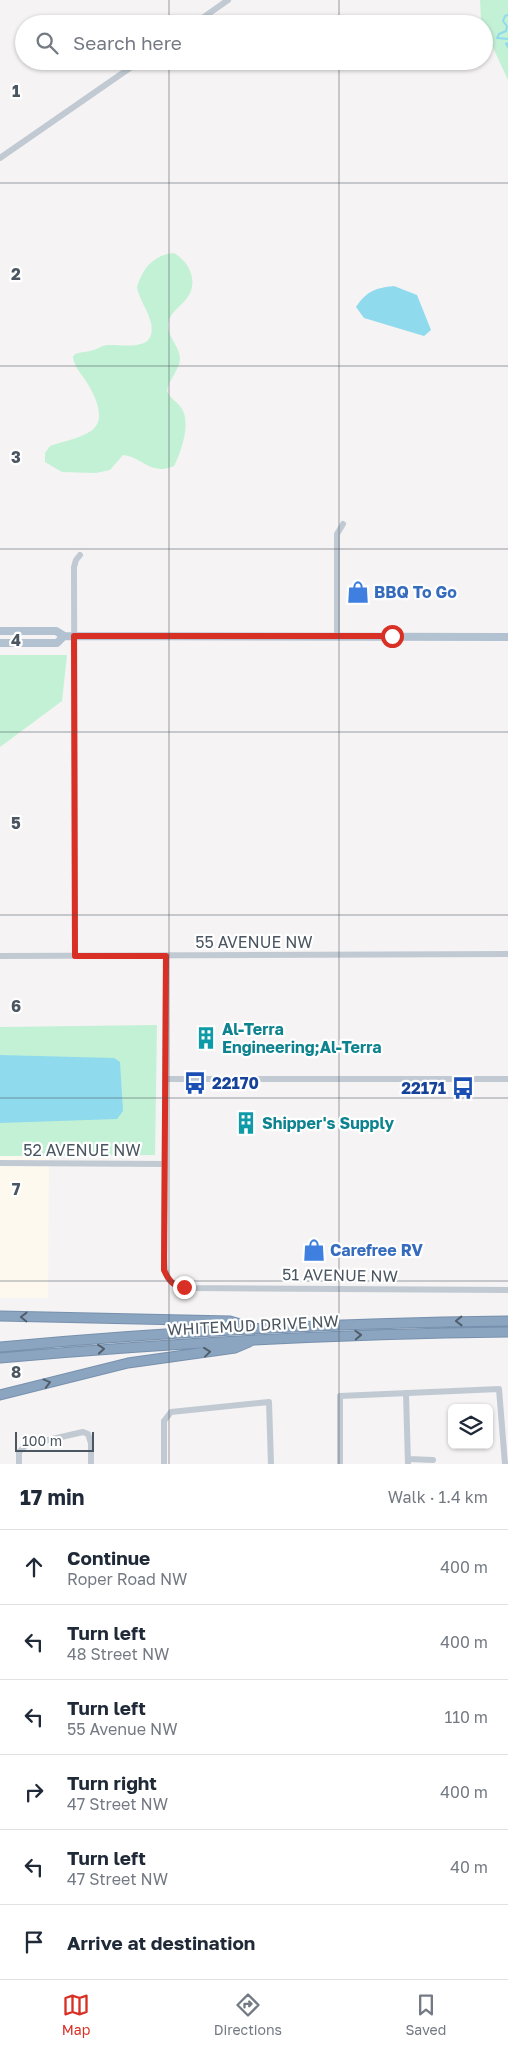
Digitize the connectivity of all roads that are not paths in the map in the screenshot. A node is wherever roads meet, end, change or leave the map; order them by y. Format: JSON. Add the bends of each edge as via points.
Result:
{"nodes":[{"id":1,"x":228,"y":0,"type":"edge"},
{"id":2,"x":207,"y":15,"type":"edge"},
{"id":3,"x":127,"y":70,"type":"edge"},
{"id":4,"x":0,"y":158,"type":"edge"},
{"id":5,"x":343,"y":524,"type":"dead end"},
{"id":6,"x":80,"y":555,"type":"dead end"},
{"id":7,"x":0,"y":631,"type":"edge"},
{"id":8,"x":64,"y":636,"type":"junction"},
{"id":9,"x":74,"y":636,"type":"junction"},
{"id":10,"x":337,"y":636,"type":"junction"},
{"id":11,"x":508,"y":637,"type":"edge"},
{"id":12,"x":0,"y":643,"type":"edge"},
{"id":13,"x":508,"y":954,"type":"edge"},
{"id":14,"x":0,"y":956,"type":"edge"},
{"id":15,"x":75,"y":956,"type":"junction"},
{"id":16,"x":166,"y":956,"type":"junction"},
{"id":17,"x":166,"y":1079,"type":"junction"},
{"id":18,"x":508,"y":1079,"type":"edge"},
{"id":19,"x":0,"y":1163,"type":"edge"},
{"id":20,"x":164,"y":1164,"type":"junction"},
{"id":21,"x":508,"y":1290,"type":"edge"},
{"id":22,"x":0,"y":1316,"type":"edge"},
{"id":23,"x":508,"y":1321,"type":"edge"},
{"id":24,"x":255,"y":1328,"type":"junction"},
{"id":25,"x":508,"y":1332,"type":"edge"},
{"id":26,"x":256,"y":1339,"type":"junction"},
{"id":27,"x":0,"y":1347,"type":"edge"},
{"id":28,"x":0,"y":1358,"type":"edge"},
{"id":29,"x":406,"y":1393,"type":"junction"},
{"id":30,"x":0,"y":1395,"type":"edge"},
{"id":31,"x":433,"y":1460,"type":"dead end"},
{"id":32,"x":408,"y":1462,"type":"edge"},
{"id":33,"x":19,"y":1464,"type":"edge"},
{"id":34,"x":91,"y":1464,"type":"edge"},
{"id":35,"x":164,"y":1464,"type":"edge"},
{"id":36,"x":271,"y":1464,"type":"edge"},
{"id":37,"x":340,"y":1464,"type":"edge"},
{"id":38,"x":505,"y":1464,"type":"edge"}],
"edges":[{"from":1,"to":2,"type":"street"},
{"from":3,"to":4,"type":"street"},
{"from":5,"to":10,"type":"street","via":[[337,534]]},
{"from":6,"to":9,"type":"street","via":[[74,567]]},
{"from":7,"to":8,"type":"main road","via":[[56,631]]},
{"from":8,"to":9,"type":"main road"},
{"from":8,"to":12,"type":"main road","via":[[57,642]]},
{"from":9,"to":10,"type":"main road"},
{"from":9,"to":15,"type":"street"},
{"from":10,"to":11,"type":"main road"},
{"from":13,"to":16,"type":"street","name":"55 AVENUE NW"},
{"from":14,"to":15,"type":"street","name":"55 AVENUE NW"},
{"from":15,"to":16,"type":"street","name":"55 AVENUE NW"},
{"from":16,"to":17,"type":"street"},
{"from":17,"to":18,"type":"street"},
{"from":17,"to":20,"type":"street"},
{"from":19,"to":20,"type":"street","name":"52 AVENUE NW"},
{"from":20,"to":21,"type":"street","name":"51 AVENUE NW","via":[[164,1270],[168,1280],[177,1286]]},
{"from":24,"to":22,"type":"highway","one_way":true,"via":[[230,1321]]},
{"from":23,"to":24,"type":"highway","name":"WHITEMUD DRIVE NW","one_way":true},
{"from":24,"to":27,"type":"highway","name":"WHITEMUD DRIVE NW","via":[[126,1335]]},
{"from":26,"to":25,"type":"highway","name":"WHITEMUD DRIVE NW","one_way":true},
{"from":28,"to":26,"type":"highway","name":"WHITEMUD DRIVE NW","one_way":true},
{"from":30,"to":26,"type":"highway","one_way":true,"via":[[128,1364],[235,1348]]},
{"from":29,"to":32,"type":"street"},
{"from":29,"to":37,"type":"street","via":[[340,1396]]},
{"from":29,"to":38,"type":"street","via":[[499,1390]]},
{"from":31,"to":32,"type":"street"},
{"from":33,"to":34,"type":"street","via":[[20,1452],[26,1444],[83,1432],[91,1439]]},
{"from":35,"to":36,"type":"street","via":[[164,1421],[171,1412],[269,1402]]}]}
